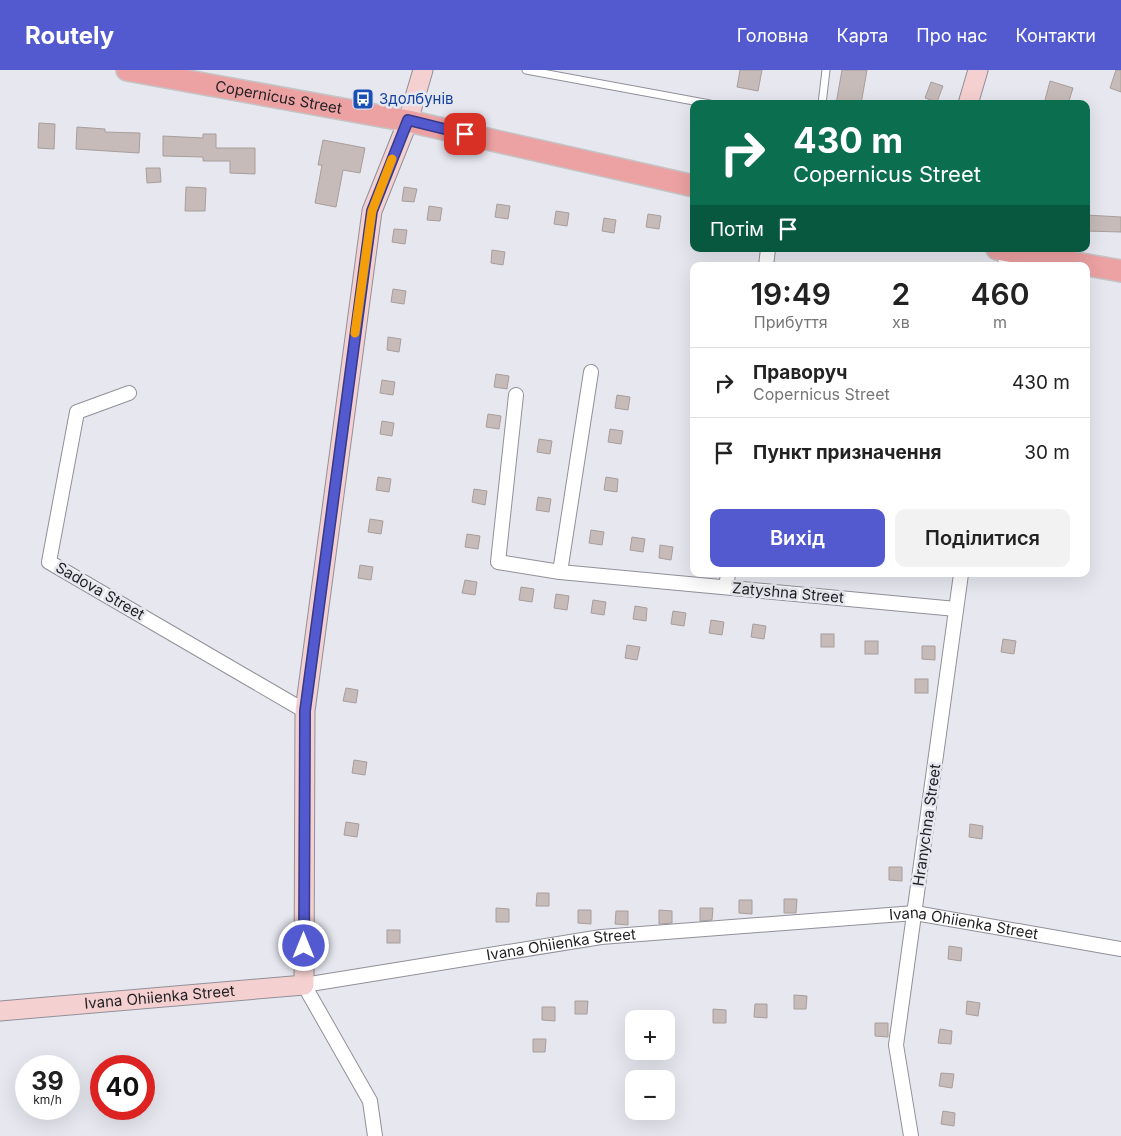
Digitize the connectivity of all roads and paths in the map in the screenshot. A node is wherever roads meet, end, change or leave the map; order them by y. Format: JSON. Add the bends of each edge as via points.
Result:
{"nodes":[{"id":1,"x":127,"y":70,"type":"edge"},
{"id":2,"x":423,"y":70,"type":"edge"},
{"id":3,"x":526,"y":70,"type":"edge"},
{"id":4,"x":826,"y":70,"type":"edge"},
{"id":5,"x":978,"y":70,"type":"edge"},
{"id":6,"x":690,"y":100,"type":"edge"},
{"id":7,"x":822,"y":100,"type":"edge"},
{"id":8,"x":969,"y":100,"type":"edge"},
{"id":9,"x":408,"y":120,"type":"junction"},
{"id":10,"x":690,"y":185,"type":"edge"},
{"id":11,"x":1003,"y":255,"type":"edge"},
{"id":12,"x":1055,"y":262,"type":"edge"},
{"id":13,"x":1090,"y":267,"type":"edge"},
{"id":14,"x":1121,"y":271,"type":"edge"},
{"id":15,"x":591,"y":372,"type":"dead end"},
{"id":16,"x":129,"y":393,"type":"dead end"},
{"id":17,"x":516,"y":395,"type":"dead end"},
{"id":18,"x":560,"y":572,"type":"junction"},
{"id":19,"x":961,"y":577,"type":"edge"},
{"id":20,"x":727,"y":581,"type":"edge"},
{"id":21,"x":956,"y":609,"type":"junction"},
{"id":22,"x":305,"y":711,"type":"junction"},
{"id":23,"x":915,"y":913,"type":"junction"},
{"id":24,"x":1121,"y":949,"type":"edge"},
{"id":25,"x":304,"y":985,"type":"junction"},
{"id":26,"x":0,"y":1011,"type":"edge"},
{"id":27,"x":374,"y":1136,"type":"edge"},
{"id":28,"x":911,"y":1136,"type":"edge"}],
"edges":[{"from":1,"to":9,"type":"main road","name":"Copernicus Street"},
{"from":2,"to":9,"type":"street"},
{"from":3,"to":6,"type":"lane"},
{"from":4,"to":7,"type":"lane"},
{"from":5,"to":8,"type":"street"},
{"from":9,"to":10,"type":"main road","name":"Copernicus Street"},
{"from":9,"to":22,"type":"street","via":[[372,211]]},
{"from":11,"to":12,"type":"main road"},
{"from":13,"to":14,"type":"main road"},
{"from":15,"to":18,"type":"street"},
{"from":16,"to":22,"type":"street","name":"Sadova Street","via":[[77,412],[49,562]]},
{"from":17,"to":18,"type":"street","name":"Zatyshna Street","via":[[498,562]]},
{"from":18,"to":20,"type":"street","name":"Zatyshna Street"},
{"from":19,"to":21,"type":"street","name":"Hranychna Street"},
{"from":20,"to":21,"type":"street","name":"Zatyshna Street"},
{"from":21,"to":23,"type":"street","name":"Hranychna Street"},
{"from":22,"to":25,"type":"street"},
{"from":23,"to":24,"type":"street","name":"Ivana Ohiienka Street"},
{"from":23,"to":25,"type":"street","name":"Ivana Ohiienka Street","via":[[601,938]]},
{"from":23,"to":28,"type":"street","name":"Hranychna Street","via":[[896,1045]]},
{"from":25,"to":26,"type":"street","name":"Ivana Ohiienka Street"},
{"from":25,"to":27,"type":"street","via":[[370,1101]]}]}
